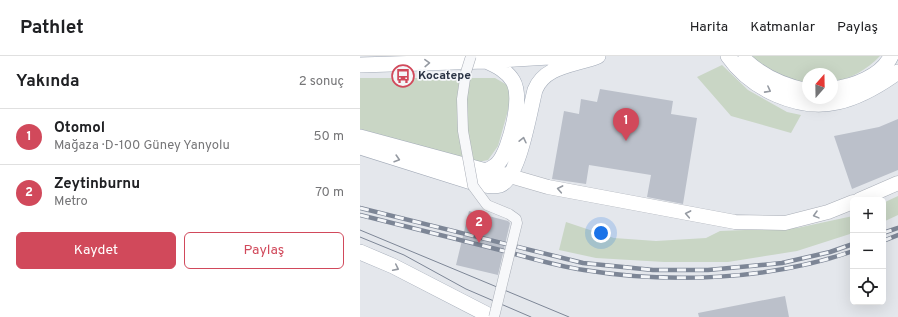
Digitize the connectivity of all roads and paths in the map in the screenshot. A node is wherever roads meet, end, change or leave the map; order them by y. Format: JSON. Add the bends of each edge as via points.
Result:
{"nodes":[{"id":1,"x":566,"y":56,"type":"edge"},
{"id":2,"x":598,"y":56,"type":"edge"},
{"id":3,"x":728,"y":56,"type":"edge"},
{"id":4,"x":741,"y":56,"type":"edge"},
{"id":5,"x":891,"y":56,"type":"edge"},
{"id":6,"x":478,"y":59,"type":"edge"},
{"id":7,"x":360,"y":65,"type":"edge"},
{"id":8,"x":898,"y":72,"type":"edge"},
{"id":9,"x":838,"y":88,"type":"edge"},
{"id":10,"x":802,"y":90,"type":"edge"},
{"id":11,"x":360,"y":137,"type":"edge"},
{"id":12,"x":360,"y":147,"type":"edge"},
{"id":13,"x":486,"y":171,"type":"junction"},
{"id":14,"x":510,"y":176,"type":"junction"},
{"id":15,"x":898,"y":183,"type":"edge"},
{"id":16,"x":866,"y":197,"type":"edge"},
{"id":17,"x":850,"y":203,"type":"edge"},
{"id":18,"x":360,"y":252,"type":"edge"},
{"id":19,"x":493,"y":317,"type":"edge"}],
"edges":[{"from":1,"to":6,"type":"main road"},
{"from":14,"to":2,"type":"main road","one_way":true,"via":[[520,156],[538,82],[558,68]]},
{"from":3,"to":8,"type":"main road","one_way":true,"via":[[748,78],[762,87],[777,95],[807,103],[838,102],[870,90]]},
{"from":4,"to":10,"type":"main road","via":[[756,70],[773,80]]},
{"from":5,"to":9,"type":"main road","via":[[880,70],[869,77]]},
{"from":7,"to":6,"type":"main road","one_way":true},
{"from":6,"to":13,"type":"main road","via":[[504,71],[514,83],[517,94],[516,111],[505,153],[498,164]]},
{"from":6,"to":19,"type":"street","bridge":true,"via":[[466,72],[462,99],[463,131],[473,186],[487,205],[509,214],[517,223]]},
{"from":11,"to":13,"type":"main road"},
{"from":12,"to":14,"type":"main road","one_way":true,"via":[[478,184],[501,185]]},
{"from":13,"to":14,"type":"main road"},
{"from":17,"to":14,"type":"main road","one_way":true,"via":[[828,212],[785,223],[735,222],[548,187]]},
{"from":15,"to":16,"type":"main road"},
{"from":18,"to":19,"type":"main road","one_way":true}]}
